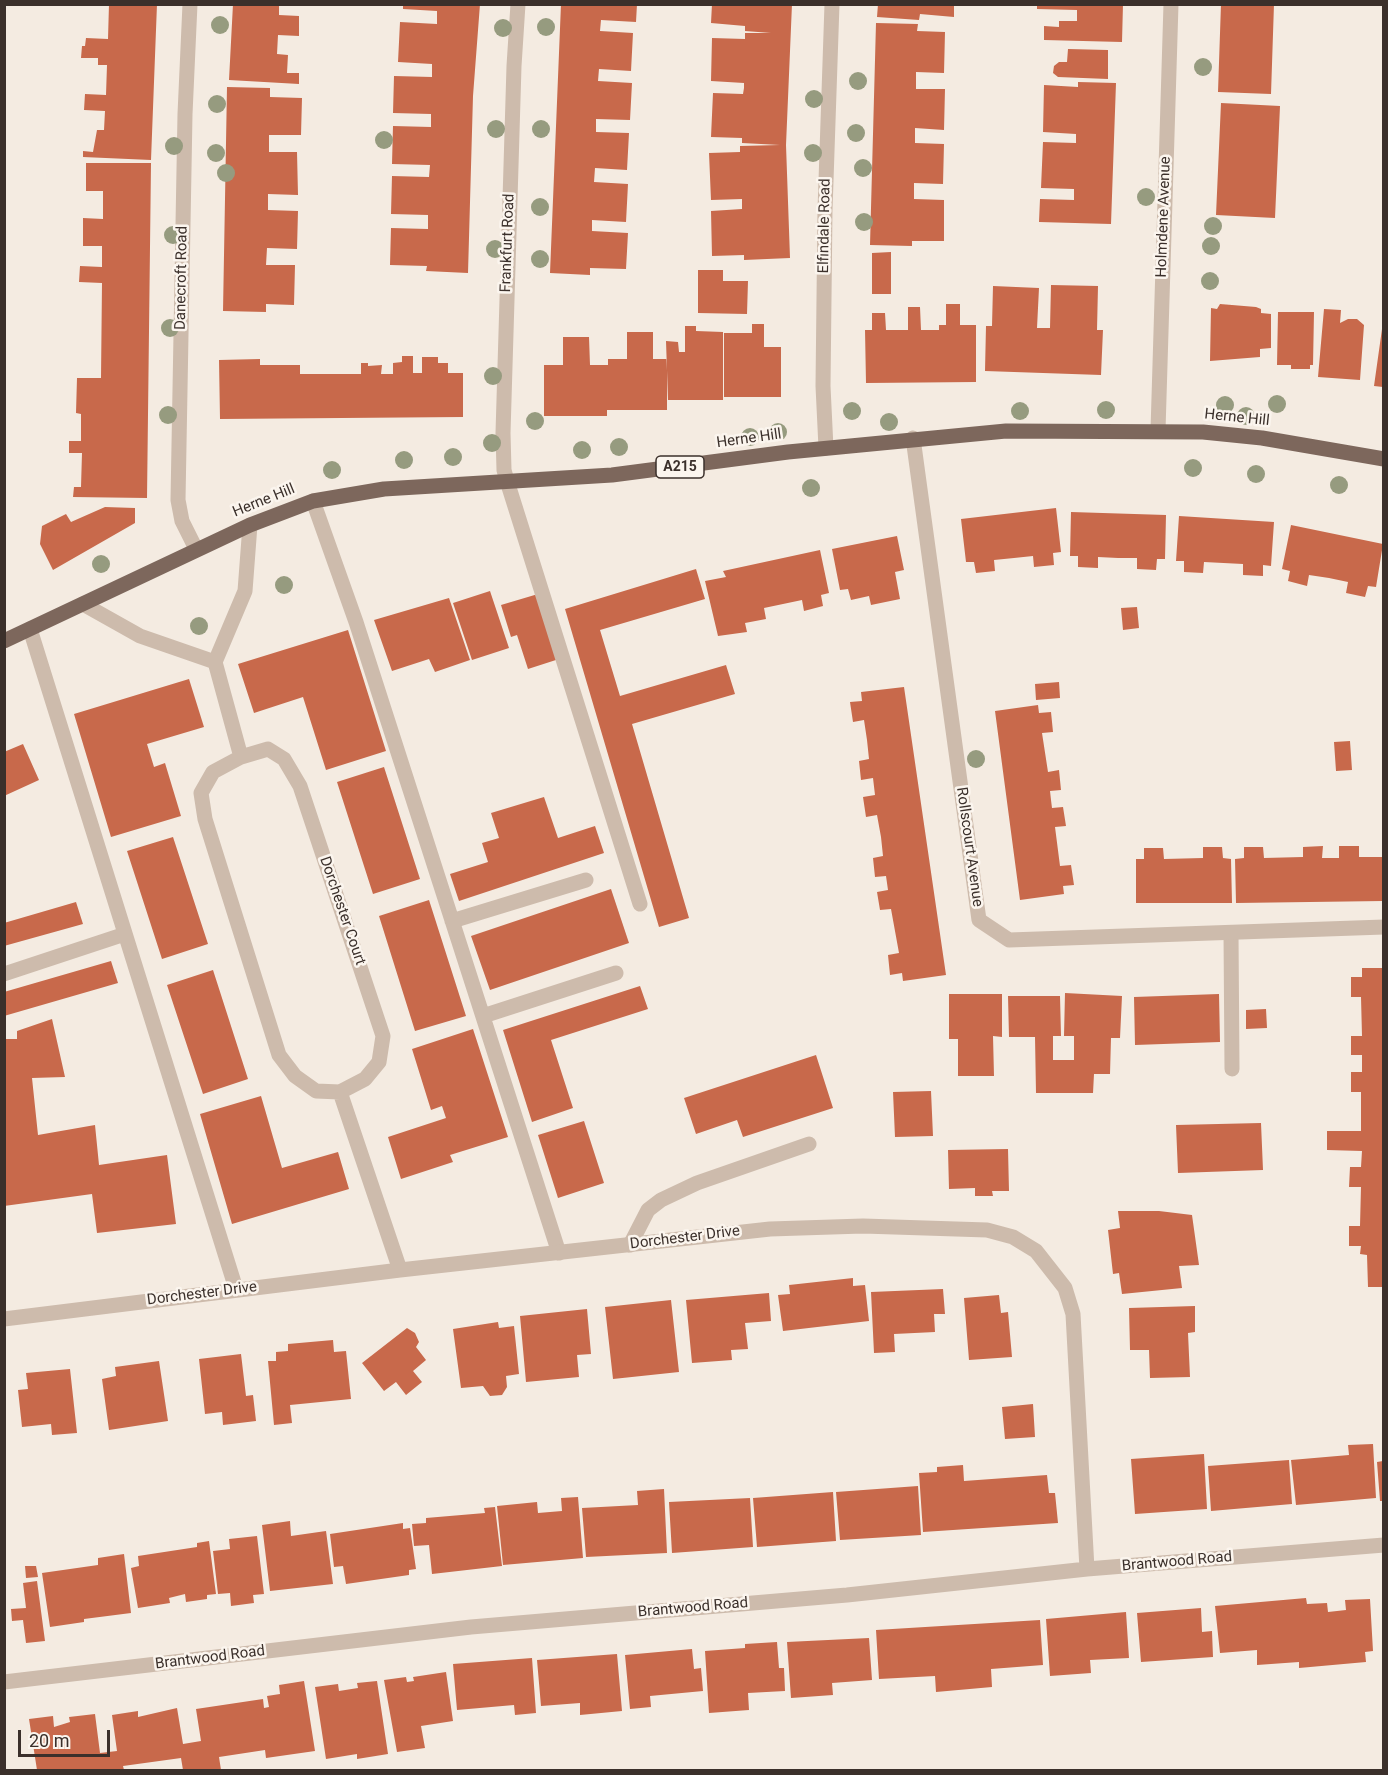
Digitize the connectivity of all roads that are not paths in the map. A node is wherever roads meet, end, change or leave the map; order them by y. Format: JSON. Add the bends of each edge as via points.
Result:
{"nodes":[{"id":1,"x":190,"y":4,"type":"edge"},
{"id":2,"x":518,"y":4,"type":"edge"},
{"id":3,"x":832,"y":4,"type":"edge"},
{"id":4,"x":1172,"y":4,"type":"edge"},
{"id":5,"x":1158,"y":430,"type":"junction"},
{"id":6,"x":913,"y":438,"type":"junction"},
{"id":7,"x":826,"y":448,"type":"junction"},
{"id":8,"x":1383,"y":459,"type":"edge"},
{"id":9,"x":507,"y":481,"type":"junction"},
{"id":10,"x":313,"y":501,"type":"junction"},
{"id":11,"x":250,"y":525,"type":"junction"},
{"id":12,"x":196,"y":549,"type":"junction"},
{"id":13,"x":83,"y":604,"type":"junction"},
{"id":14,"x":30,"y":629,"type":"junction"},
{"id":15,"x":4,"y":642,"type":"edge"},
{"id":16,"x":215,"y":662,"type":"junction"},
{"id":17,"x":241,"y":757,"type":"junction"},
{"id":18,"x":586,"y":880,"type":"dead end"},
{"id":19,"x":640,"y":904,"type":"dead end"},
{"id":20,"x":452,"y":921,"type":"junction"},
{"id":21,"x":1383,"y":927,"type":"edge"},
{"id":22,"x":1231,"y":933,"type":"junction"},
{"id":23,"x":125,"y":934,"type":"junction"},
{"id":24,"x":616,"y":973,"type":"dead end"},
{"id":25,"x":4,"y":974,"type":"edge"},
{"id":26,"x":483,"y":1016,"type":"junction"},
{"id":27,"x":1232,"y":1069,"type":"dead end"},
{"id":28,"x":340,"y":1092,"type":"junction"},
{"id":29,"x":809,"y":1144,"type":"dead end"},
{"id":30,"x":630,"y":1245,"type":"junction"},
{"id":31,"x":559,"y":1252,"type":"junction"},
{"id":32,"x":400,"y":1270,"type":"junction"},
{"id":33,"x":236,"y":1290,"type":"junction"},
{"id":34,"x":4,"y":1319,"type":"edge"},
{"id":35,"x":1383,"y":1545,"type":"edge"},
{"id":36,"x":1087,"y":1569,"type":"junction"},
{"id":37,"x":4,"y":1682,"type":"edge"}],
"edges":[{"from":1,"to":12,"type":"street","name":"Danecroft Road","via":[[178,500],[182,521]]},
{"from":2,"to":9,"type":"street","name":"Frankfurt Road","via":[[503,432]]},
{"from":3,"to":7,"type":"street","name":"Elfindale Road","via":[[825,231]]},
{"from":4,"to":5,"type":"street","name":"Holmdene Avenue"},
{"from":5,"to":6,"type":"main road","name":"Herne Hill","number":"A215","via":[[1006,431]]},
{"from":5,"to":8,"type":"main road","name":"Herne Hill","number":"A215","via":[[1262,438]]},
{"from":6,"to":7,"type":"main road","name":"Herne Hill","number":"A215"},
{"from":6,"to":22,"type":"street","name":"Rollscourt Avenue","via":[[979,921],[1010,940]]},
{"from":7,"to":9,"type":"main road","name":"Herne Hill","number":"A215","via":[[650,471]]},
{"from":9,"to":10,"type":"main road","name":"Herne Hill","number":"A215","via":[[384,489]]},
{"from":9,"to":19,"type":"street","name":"Frankfurt Road"},
{"from":10,"to":11,"type":"main road","name":"Herne Hill","number":"A215"},
{"from":10,"to":20,"type":"street"},
{"from":11,"to":12,"type":"main road","name":"Herne Hill","number":"A215"},
{"from":11,"to":16,"type":"street","via":[[245,591]]},
{"from":12,"to":13,"type":"main road","name":"Herne Hill","number":"A215"},
{"from":13,"to":14,"type":"main road","name":"Herne Hill","number":"A215"},
{"from":13,"to":16,"type":"street","via":[[140,636]]},
{"from":14,"to":15,"type":"main road","name":"Herne Hill","number":"A215"},
{"from":14,"to":23,"type":"street"},
{"from":16,"to":17,"type":"street"},
{"from":17,"to":28,"type":"street","name":"Dorchester Court","via":[[213,772],[201,793],[205,819],[279,1055],[295,1076],[316,1091]]},
{"from":17,"to":28,"type":"street","name":"Dorchester Court","via":[[268,749],[284,759],[300,786],[383,1036],[379,1062],[365,1079]]},
{"from":18,"to":20,"type":"street"},
{"from":20,"to":26,"type":"street"},
{"from":21,"to":22,"type":"street","name":"Rollscourt Avenue"},
{"from":22,"to":27,"type":"street"},
{"from":23,"to":25,"type":"street"},
{"from":23,"to":33,"type":"street"},
{"from":24,"to":26,"type":"street"},
{"from":26,"to":31,"type":"street"},
{"from":28,"to":32,"type":"street"},
{"from":29,"to":30,"type":"street","via":[[697,1183],[661,1200],[648,1210]]},
{"from":30,"to":31,"type":"street","name":"Dorchester Drive"},
{"from":30,"to":36,"type":"street","name":"Dorchester Drive","via":[[770,1228],[863,1226],[987,1230],[1013,1237],[1036,1251],[1065,1288],[1073,1314]]},
{"from":31,"to":32,"type":"street","name":"Dorchester Drive"},
{"from":32,"to":33,"type":"street","name":"Dorchester Drive"},
{"from":33,"to":34,"type":"street","name":"Dorchester Drive"},
{"from":35,"to":36,"type":"street","name":"Brantwood Road"},
{"from":36,"to":37,"type":"street","name":"Brantwood Road","via":[[847,1595],[471,1627]]}]}
